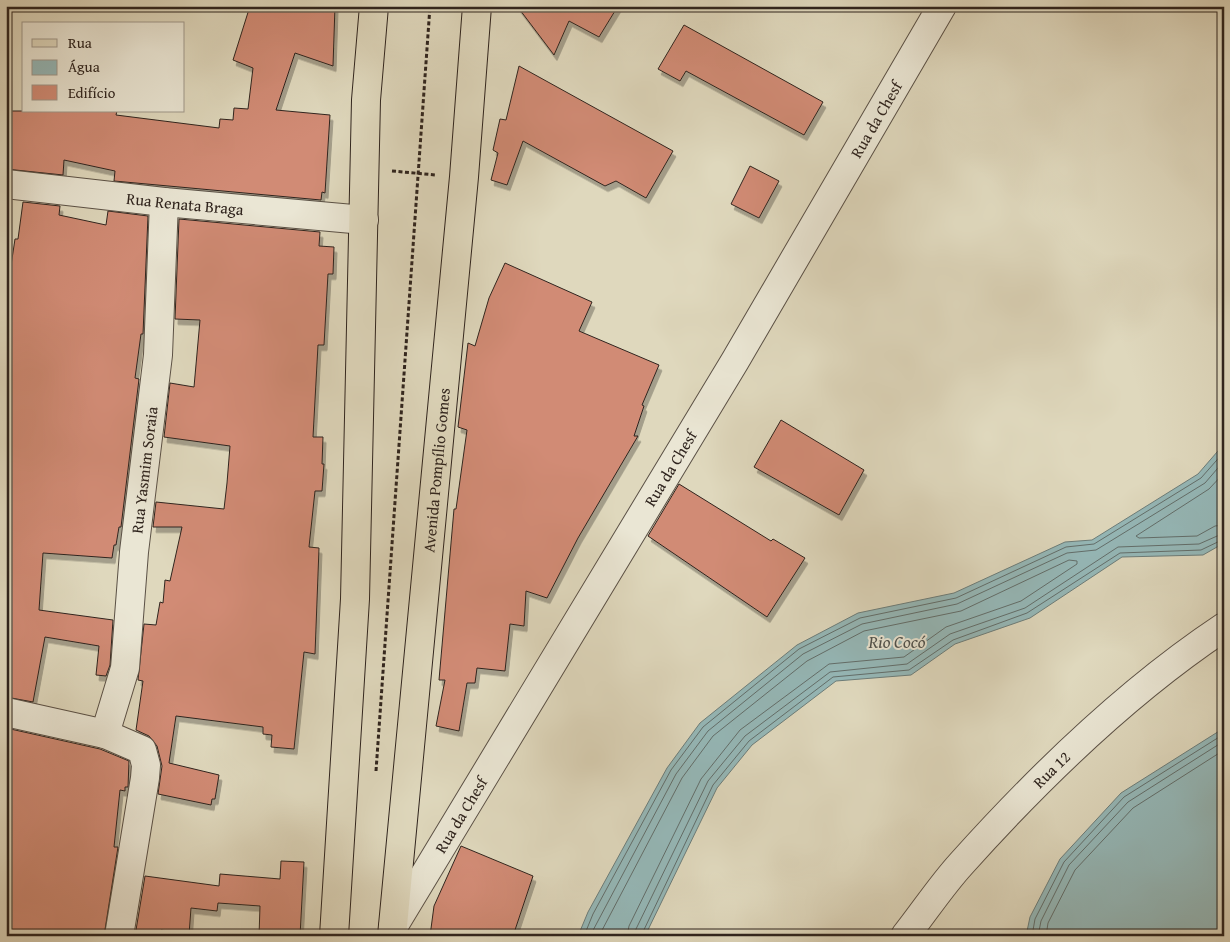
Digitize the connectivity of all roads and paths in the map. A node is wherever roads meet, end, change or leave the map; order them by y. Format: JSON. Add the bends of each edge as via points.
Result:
{"nodes":[{"id":1,"x":374,"y":6,"type":"edge"},
{"id":2,"x":430,"y":6,"type":"edge"},
{"id":3,"x":477,"y":6,"type":"edge"},
{"id":4,"x":942,"y":6,"type":"edge"},
{"id":5,"x":364,"y":170,"type":"junction"},
{"id":6,"x":418,"y":173,"type":"junction"},
{"id":7,"x":464,"y":177,"type":"junction"},
{"id":8,"x":7,"y":189,"type":"edge"},
{"id":9,"x":164,"y":202,"type":"junction"},
{"id":10,"x":364,"y":220,"type":"junction"},
{"id":11,"x":355,"y":599,"type":"junction"},
{"id":12,"x":388,"y":602,"type":"junction"},
{"id":13,"x":423,"y":604,"type":"junction"},
{"id":14,"x":1224,"y":627,"type":"edge"},
{"id":15,"x":6,"y":712,"type":"edge"},
{"id":16,"x":105,"y":734,"type":"junction"},
{"id":17,"x":376,"y":778,"type":"dead end"},
{"id":18,"x":392,"y":932,"type":"edge"},
{"id":19,"x":119,"y":936,"type":"edge"},
{"id":20,"x":334,"y":936,"type":"edge"},
{"id":21,"x":905,"y":936,"type":"edge"}],
"edges":[{"from":1,"to":5,"type":"main road"},
{"from":2,"to":6,"type":"path"},
{"from":3,"to":7,"type":"main road","name":"Avenida Pompílio Gomes"},
{"from":4,"to":18,"type":"street","name":"Rua da Chesf"},
{"from":5,"to":6,"type":"path"},
{"from":5,"to":10,"type":"main road"},
{"from":6,"to":7,"type":"path"},
{"from":6,"to":12,"type":"path"},
{"from":7,"to":13,"type":"main road","name":"Avenida Pompílio Gomes"},
{"from":8,"to":9,"type":"street","name":"Rua Renata Braga"},
{"from":9,"to":10,"type":"street","name":"Rua Renata Braga"},
{"from":9,"to":16,"type":"street","name":"Rua Yasmim Soraia","via":[[158,355],[134,552],[125,668]]},
{"from":10,"to":11,"type":"main road"},
{"from":11,"to":12,"type":"path"},
{"from":11,"to":20,"type":"main road"},
{"from":12,"to":13,"type":"path"},
{"from":12,"to":17,"type":"path"},
{"from":13,"to":18,"type":"main road","name":"Avenida Pompílio Gomes"},
{"from":14,"to":21,"type":"street","name":"Rua 12","via":[[1197,645],[1072,749],[960,864]]},
{"from":15,"to":16,"type":"street"},
{"from":16,"to":19,"type":"street","via":[[142,750],[146,765]]}]}
